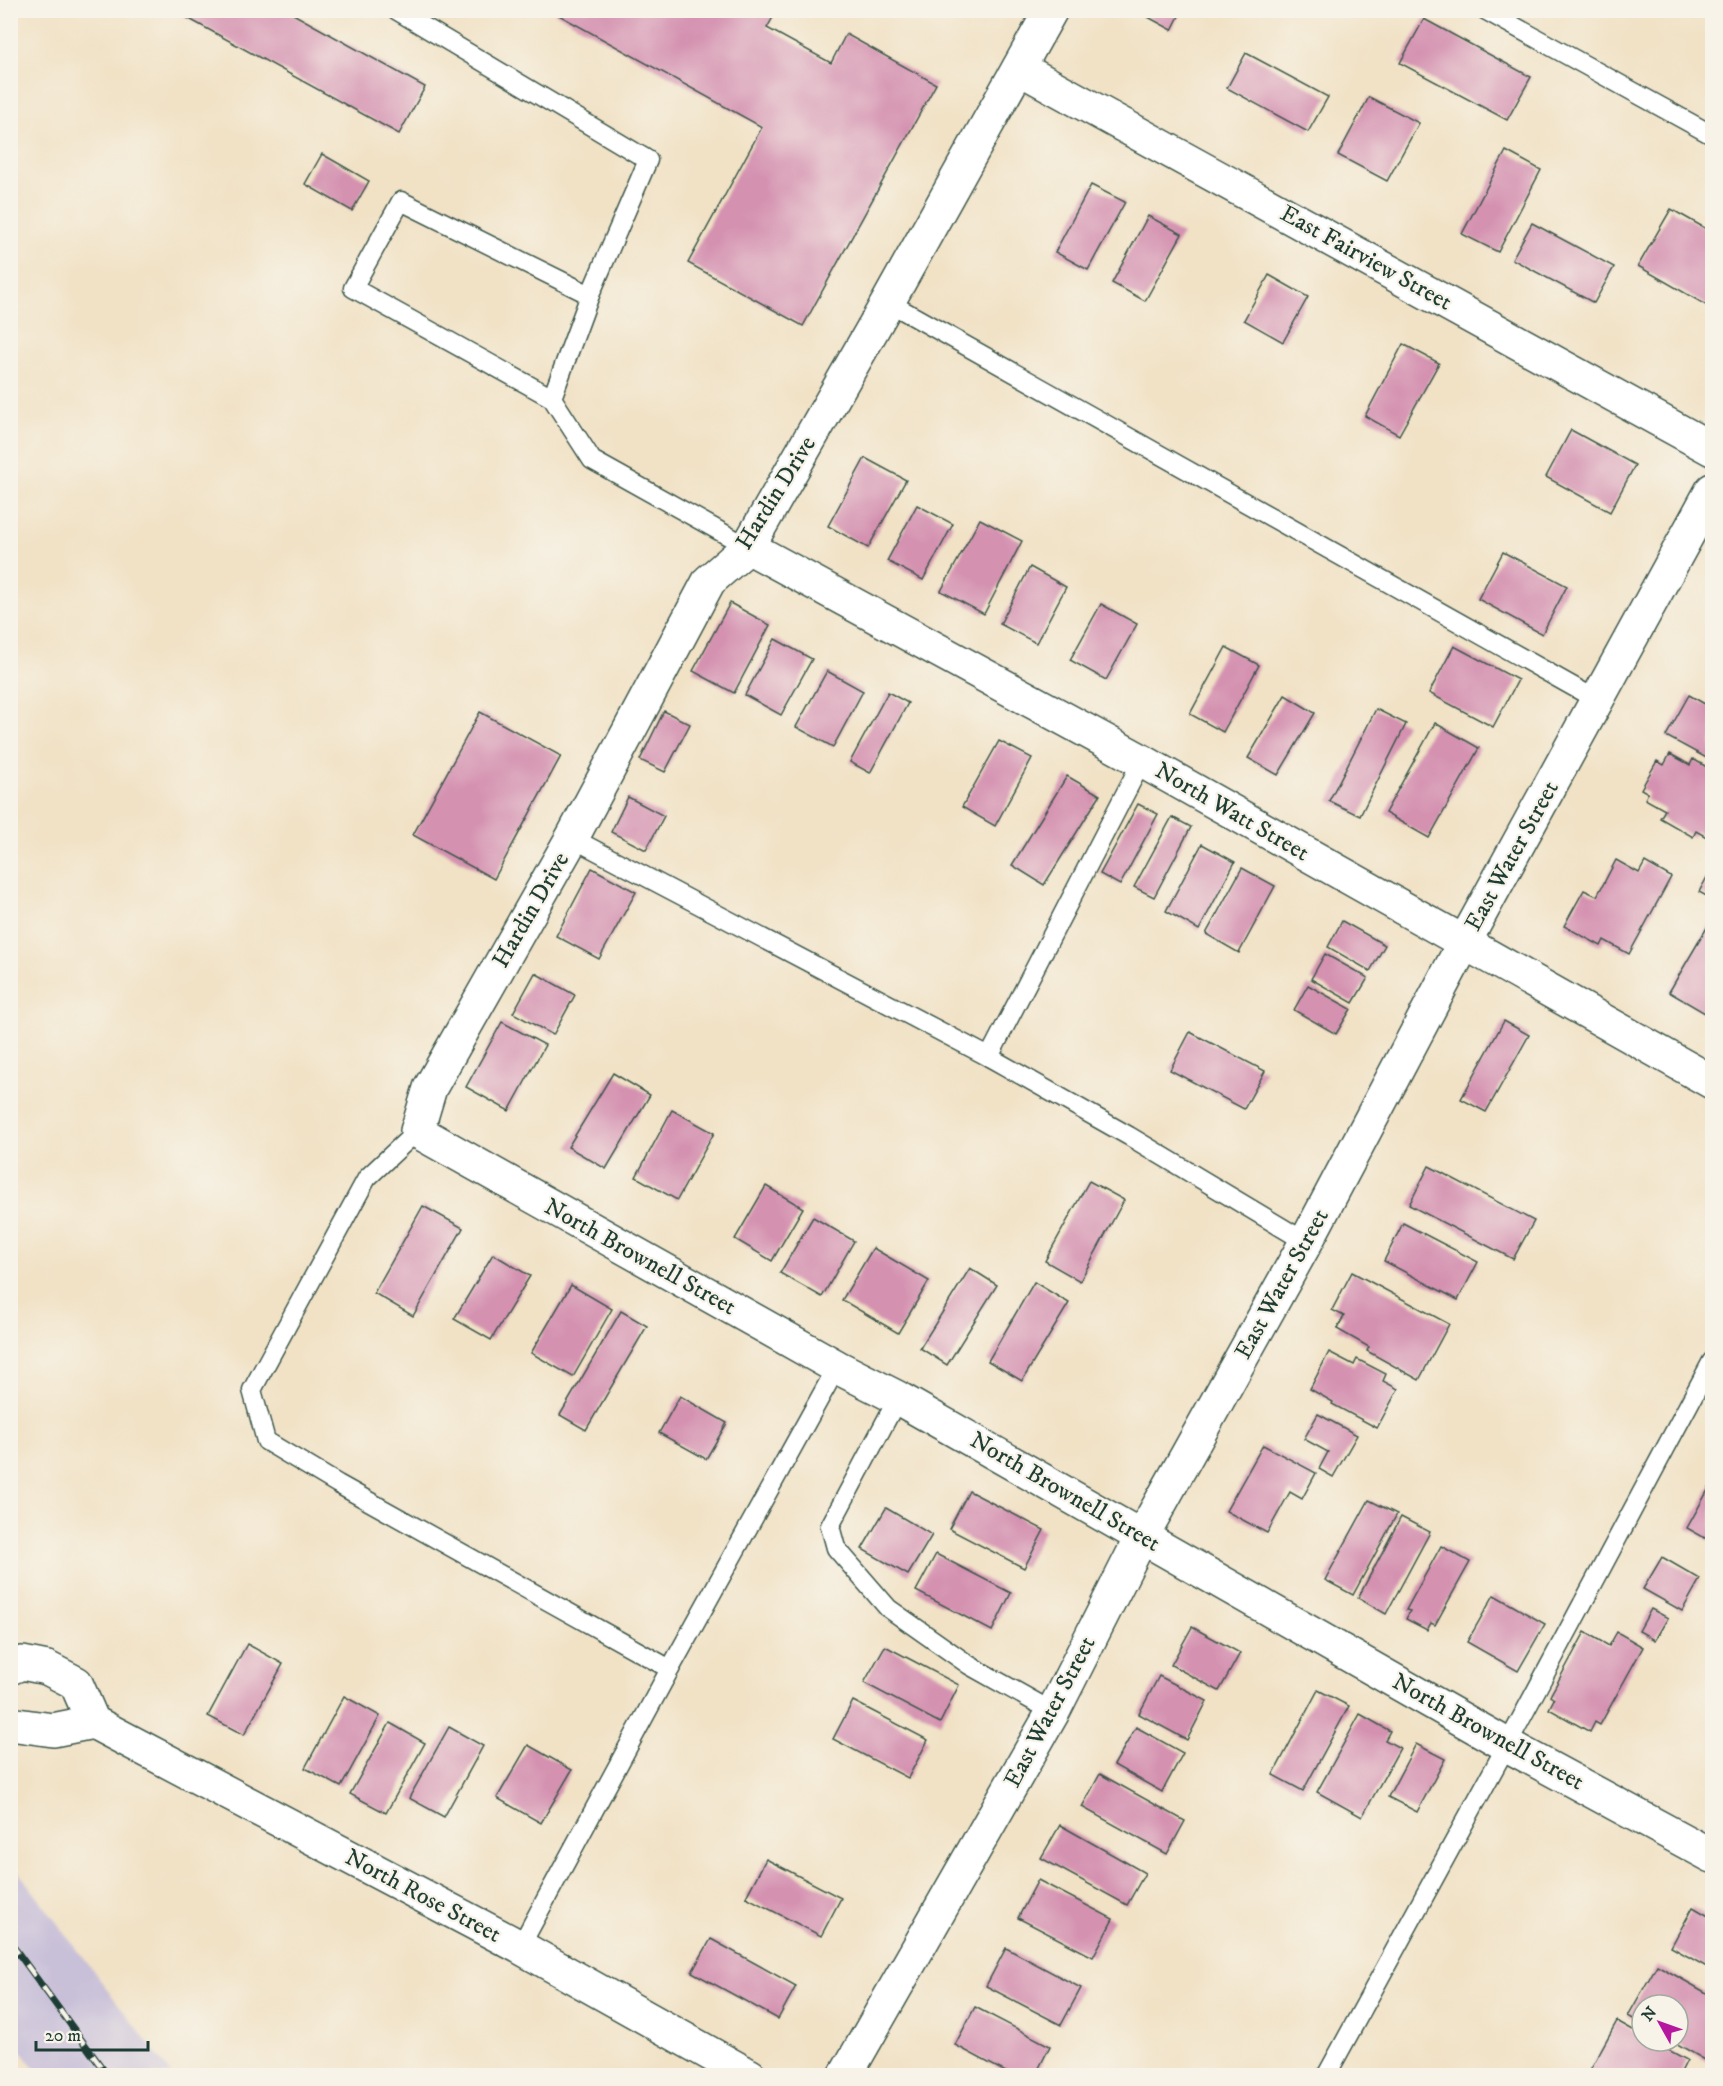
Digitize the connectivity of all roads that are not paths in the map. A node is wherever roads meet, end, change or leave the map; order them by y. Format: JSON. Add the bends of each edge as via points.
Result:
{"nodes":[{"id":1,"x":396,"y":10,"type":"edge"},
{"id":2,"x":1051,"y":10,"type":"edge"},
{"id":3,"x":1485,"y":10,"type":"edge"},
{"id":4,"x":1019,"y":68,"type":"junction"},
{"id":5,"x":1713,"y":135,"type":"edge"},
{"id":6,"x":590,"y":295,"type":"junction"},
{"id":7,"x":888,"y":302,"type":"junction"},
{"id":8,"x":552,"y":398,"type":"junction"},
{"id":9,"x":1713,"y":449,"type":"edge"},
{"id":10,"x":1713,"y":490,"type":"edge"},
{"id":11,"x":748,"y":547,"type":"junction"},
{"id":12,"x":1597,"y":700,"type":"junction"},
{"id":13,"x":1142,"y":760,"type":"junction"},
{"id":14,"x":572,"y":838,"type":"junction"},
{"id":15,"x":1464,"y":943,"type":"junction"},
{"id":16,"x":988,"y":1057,"type":"junction"},
{"id":17,"x":1713,"y":1082,"type":"edge"},
{"id":18,"x":417,"y":1131,"type":"junction"},
{"id":19,"x":1306,"y":1242,"type":"junction"},
{"id":20,"x":1713,"y":1361,"type":"edge"},
{"id":21,"x":837,"y":1367,"type":"junction"},
{"id":22,"x":898,"y":1398,"type":"junction"},
{"id":23,"x":1142,"y":1536,"type":"junction"},
{"id":24,"x":10,"y":1668,"type":"edge"},
{"id":25,"x":670,"y":1670,"type":"junction"},
{"id":26,"x":1053,"y":1712,"type":"junction"},
{"id":27,"x":93,"y":1722,"type":"junction"},
{"id":28,"x":10,"y":1724,"type":"edge"},
{"id":29,"x":1507,"y":1744,"type":"junction"},
{"id":30,"x":1713,"y":1856,"type":"edge"},
{"id":31,"x":520,"y":1947,"type":"junction"},
{"id":32,"x":750,"y":2076,"type":"edge"},
{"id":33,"x":845,"y":2076,"type":"edge"},
{"id":34,"x":1326,"y":2076,"type":"edge"}],
"edges":[{"from":1,"to":6,"type":"lane","via":[[648,160]]},
{"from":2,"to":4,"type":"street","name":"Hardin Drive"},
{"from":3,"to":5,"type":"lane"},
{"from":4,"to":7,"type":"street","name":"Hardin Drive"},
{"from":4,"to":9,"type":"street","name":"East Fairview Street"},
{"from":6,"to":8,"type":"lane"},
{"from":6,"to":8,"type":"lane","via":[[401,201],[352,288]]},
{"from":7,"to":11,"type":"street","name":"Hardin Drive"},
{"from":7,"to":12,"type":"lane"},
{"from":8,"to":11,"type":"lane","via":[[592,460]]},
{"from":10,"to":12,"type":"street","name":"East Water Street"},
{"from":11,"to":13,"type":"street","name":"North Watt Street"},
{"from":11,"to":14,"type":"street","name":"Hardin Drive","via":[[709,581]]},
{"from":12,"to":15,"type":"street","name":"East Water Street"},
{"from":13,"to":15,"type":"street","name":"North Watt Street"},
{"from":13,"to":16,"type":"lane"},
{"from":14,"to":16,"type":"lane"},
{"from":14,"to":18,"type":"street","name":"Hardin Drive","via":[[430,1088]]},
{"from":15,"to":17,"type":"street","name":"North Watt Street"},
{"from":15,"to":19,"type":"street","name":"East Water Street"},
{"from":16,"to":19,"type":"lane"},
{"from":18,"to":21,"type":"street","name":"North Brownell Street"},
{"from":18,"to":25,"type":"lane","via":[[367,1178],[252,1390],[266,1441]]},
{"from":19,"to":23,"type":"street","name":"East Water Street"},
{"from":20,"to":29,"type":"lane"},
{"from":21,"to":22,"type":"street","name":"North Brownell Street"},
{"from":21,"to":25,"type":"lane"},
{"from":22,"to":23,"type":"street","name":"North Brownell Street"},
{"from":22,"to":26,"type":"lane","via":[[830,1526],[836,1548],[888,1608],[969,1665]]},
{"from":23,"to":26,"type":"street","name":"East Water Street"},
{"from":23,"to":29,"type":"street","name":"North Brownell Street"},
{"from":24,"to":27,"type":"street","via":[[22,1663],[47,1668],[76,1683]]},
{"from":25,"to":31,"type":"lane"},
{"from":26,"to":33,"type":"street","name":"East Water Street"},
{"from":27,"to":28,"type":"street","via":[[52,1730]]},
{"from":27,"to":31,"type":"street","name":"North Rose Street"},
{"from":29,"to":30,"type":"street","name":"North Brownell Street"},
{"from":29,"to":34,"type":"lane"},
{"from":31,"to":32,"type":"street","name":"North Rose Street"}]}
